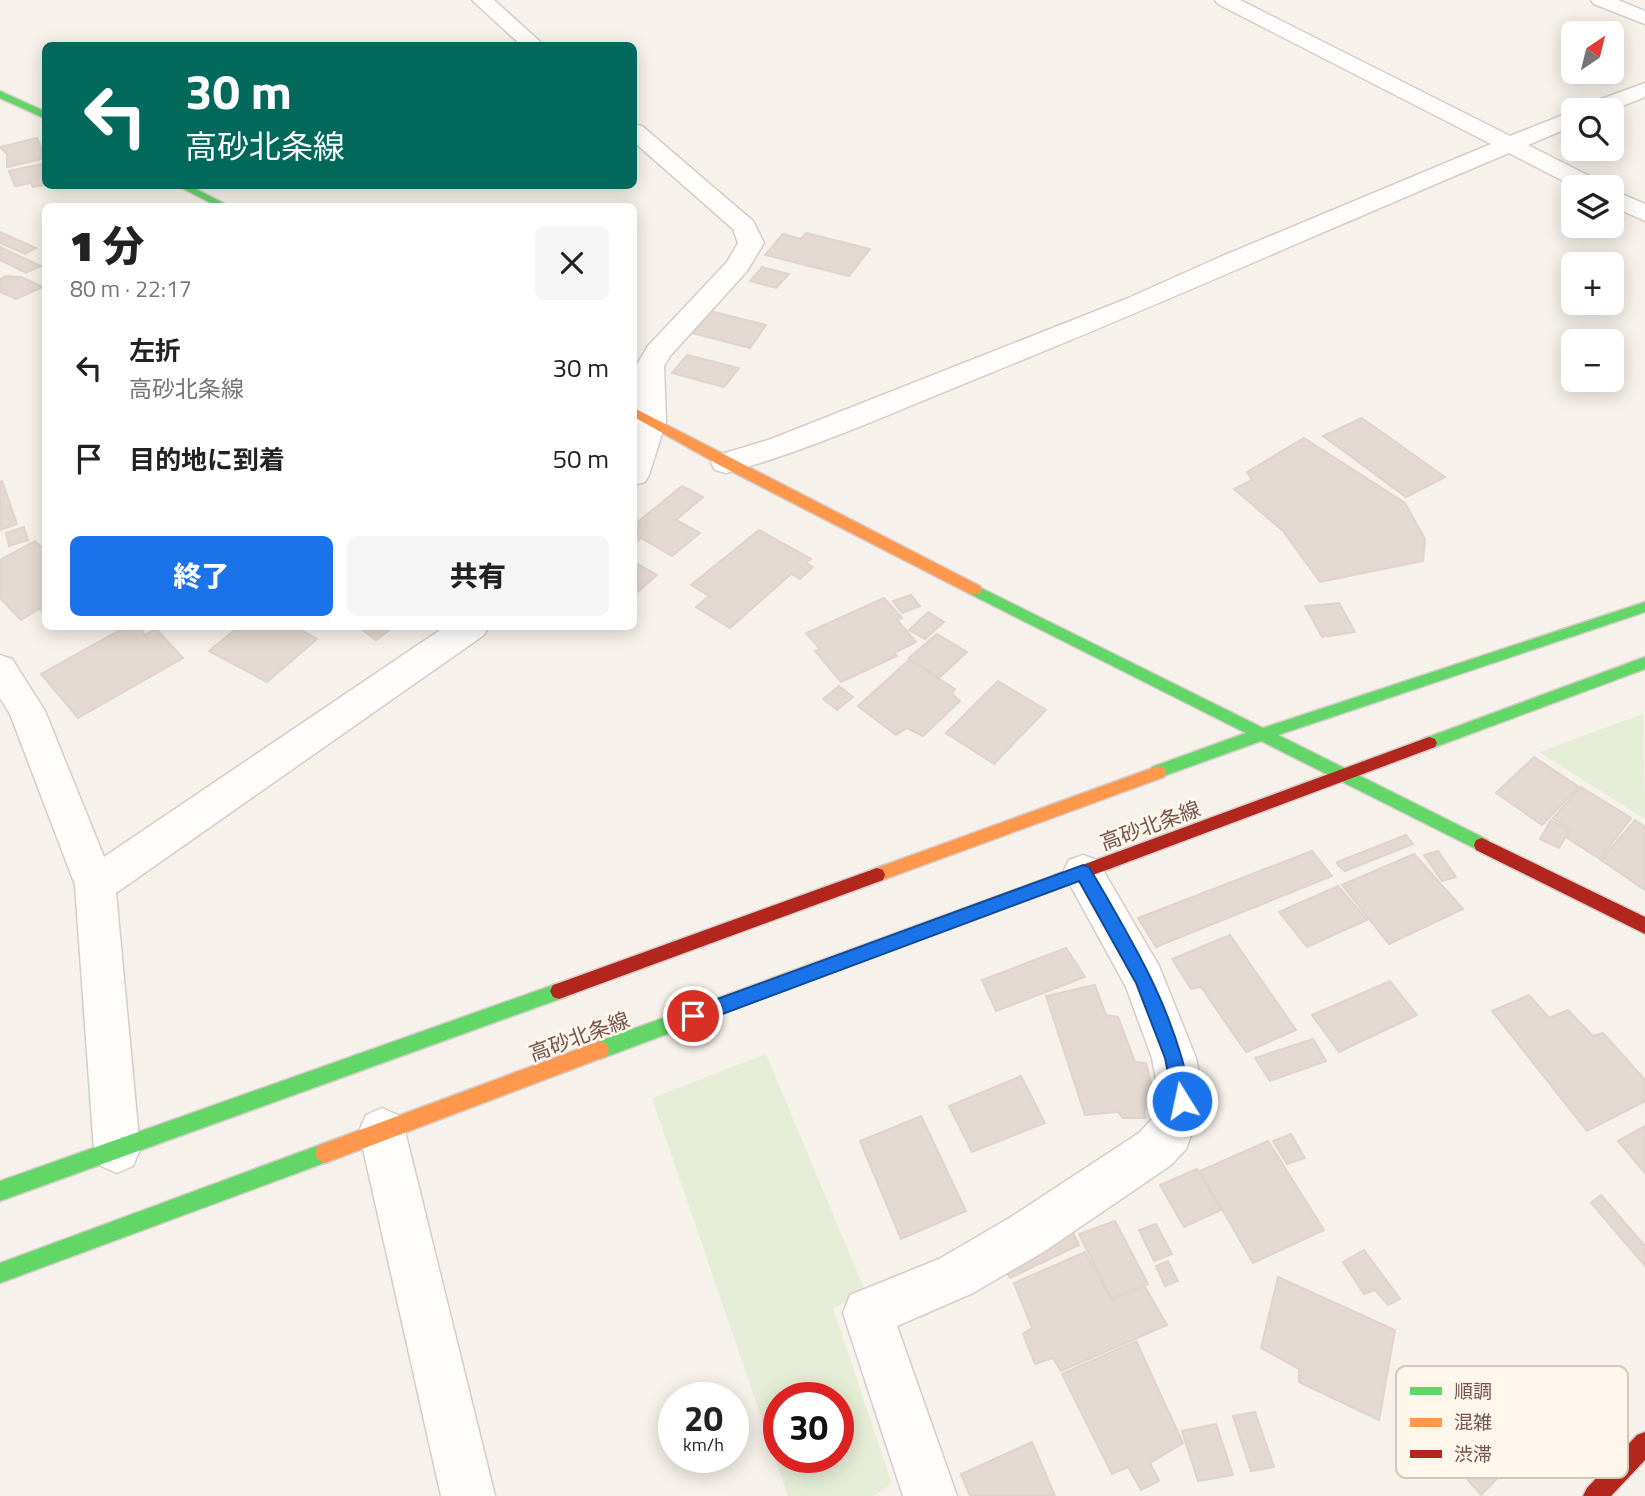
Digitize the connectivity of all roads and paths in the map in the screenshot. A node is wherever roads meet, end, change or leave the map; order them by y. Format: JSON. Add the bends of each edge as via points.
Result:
{"nodes":[{"id":1,"x":482,"y":0,"type":"edge"},
{"id":2,"x":1225,"y":0,"type":"edge"},
{"id":3,"x":1601,"y":0,"type":"edge"},
{"id":4,"x":1645,"y":18,"type":"edge"},
{"id":5,"x":530,"y":42,"type":"edge"},
{"id":6,"x":1645,"y":89,"type":"edge"},
{"id":7,"x":1623,"y":98,"type":"edge"},
{"id":8,"x":4,"y":99,"type":"edge"},
{"id":9,"x":42,"y":114,"type":"edge"},
{"id":10,"x":1561,"y":123,"type":"edge"},
{"id":11,"x":637,"y":134,"type":"edge"},
{"id":12,"x":1508,"y":145,"type":"junction"},
{"id":13,"x":1568,"y":175,"type":"edge"},
{"id":14,"x":189,"y":189,"type":"edge"},
{"id":15,"x":219,"y":203,"type":"edge"},
{"id":16,"x":1624,"y":203,"type":"edge"},
{"id":17,"x":1645,"y":214,"type":"edge"},
{"id":18,"x":642,"y":417,"type":"edge"},
{"id":19,"x":637,"y":453,"type":"edge"},
{"id":20,"x":726,"y":463,"type":"junction"},
{"id":21,"x":1645,"y":607,"type":"edge"},
{"id":22,"x":466,"y":630,"type":"edge"},
{"id":23,"x":1645,"y":663,"type":"edge"},
{"id":24,"x":0,"y":668,"type":"edge"},
{"id":25,"x":13,"y":715,"type":"edge"},
{"id":26,"x":1259,"y":735,"type":"junction"},
{"id":27,"x":1343,"y":776,"type":"junction"},
{"id":28,"x":1083,"y":872,"type":"junction"},
{"id":29,"x":95,"y":885,"type":"junction"},
{"id":30,"x":1645,"y":926,"type":"edge"},
{"id":31,"x":382,"y":1131,"type":"junction"},
{"id":32,"x":117,"y":1150,"type":"junction"},
{"id":33,"x":0,"y":1191,"type":"edge"},
{"id":34,"x":0,"y":1273,"type":"edge"},
{"id":35,"x":1645,"y":1443,"type":"edge"},
{"id":36,"x":1628,"y":1461,"type":"edge"},
{"id":37,"x":1612,"y":1478,"type":"edge"},
{"id":38,"x":468,"y":1496,"type":"edge"},
{"id":39,"x":930,"y":1496,"type":"edge"},
{"id":40,"x":1595,"y":1496,"type":"edge"}],
"edges":[{"from":1,"to":5,"type":"street"},
{"from":2,"to":12,"type":"street"},
{"from":3,"to":4,"type":"street"},
{"from":6,"to":7,"type":"street"},
{"from":8,"to":9,"type":"main road"},
{"from":10,"to":12,"type":"street"},
{"from":11,"to":18,"type":"street","via":[[744,226],[751,243],[738,266],[658,352],[650,366]]},
{"from":12,"to":13,"type":"street"},
{"from":12,"to":20,"type":"street","via":[[1135,304],[782,446]]},
{"from":14,"to":15,"type":"main road"},
{"from":16,"to":17,"type":"street"},
{"from":18,"to":19,"type":"street"},
{"from":18,"to":20,"type":"main road"},
{"from":20,"to":26,"type":"main road"},
{"from":21,"to":26,"type":"main road"},
{"from":22,"to":29,"type":"street"},
{"from":23,"to":27,"type":"main road","name":"高砂北条線"},
{"from":24,"to":25,"type":"street"},
{"from":25,"to":29,"type":"street"},
{"from":26,"to":27,"type":"main road"},
{"from":26,"to":32,"type":"main road"},
{"from":27,"to":28,"type":"main road","name":"高砂北条線"},
{"from":27,"to":30,"type":"main road"},
{"from":28,"to":31,"type":"main road","name":"高砂北条線"},
{"from":28,"to":39,"type":"street","via":[[1144,980],[1174,1058],[1182,1101],[1170,1133],[1155,1149],[956,1276],[868,1313]]},
{"from":29,"to":32,"type":"street"},
{"from":31,"to":34,"type":"main road","name":"高砂北条線"},
{"from":31,"to":38,"type":"street"},
{"from":32,"to":33,"type":"main road"},
{"from":35,"to":36,"type":"main road"},
{"from":37,"to":40,"type":"main road"}]}
